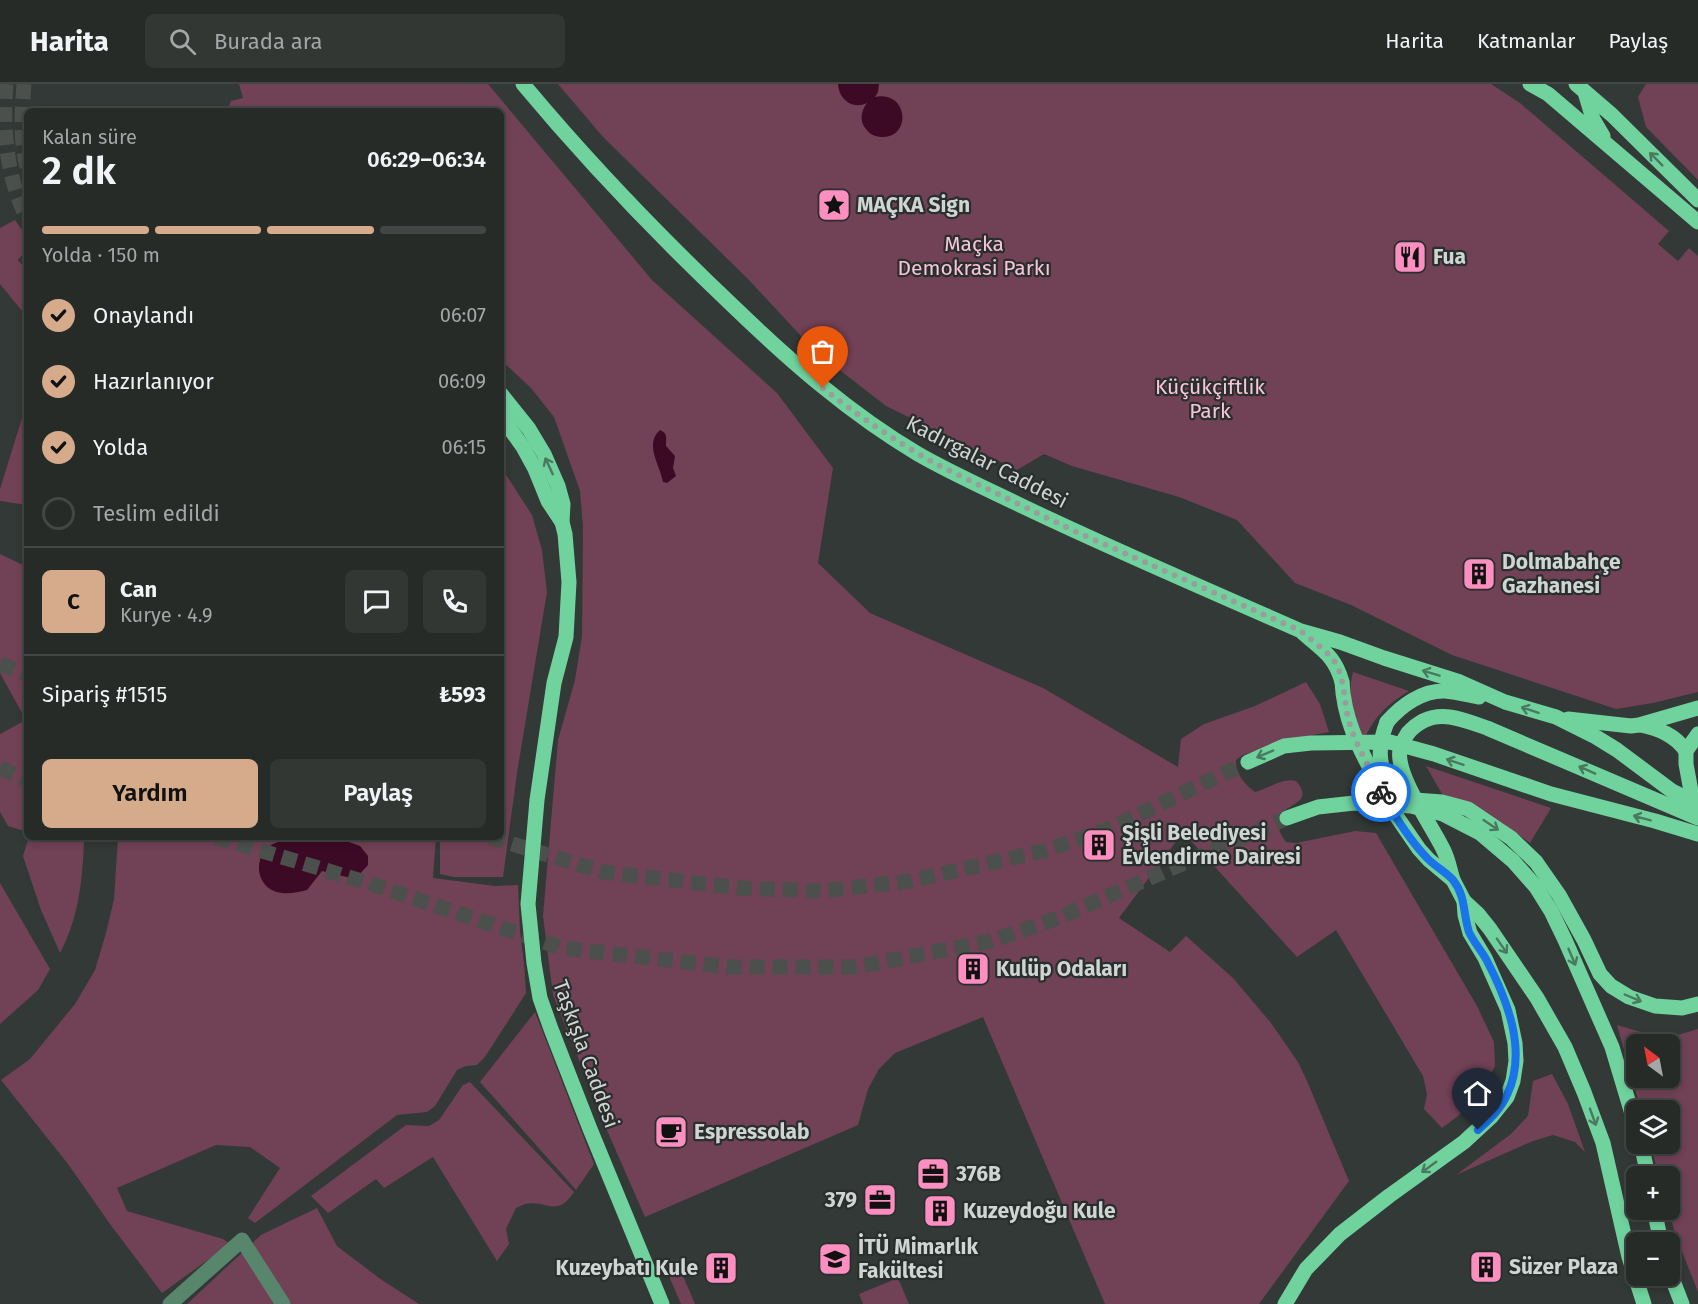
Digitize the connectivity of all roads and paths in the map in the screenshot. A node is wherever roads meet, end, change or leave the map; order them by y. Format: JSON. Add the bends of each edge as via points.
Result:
{"nodes":[{"id":1,"x":523,"y":84,"type":"edge"},
{"id":2,"x":1530,"y":84,"type":"edge"},
{"id":3,"x":1583,"y":87,"type":"edge"},
{"id":4,"x":1619,"y":154,"type":"junction"},
{"id":5,"x":1698,"y":200,"type":"edge"},
{"id":6,"x":1698,"y":222,"type":"edge"},
{"id":7,"x":504,"y":398,"type":"edge"},
{"id":8,"x":504,"y":420,"type":"edge"},
{"id":9,"x":562,"y":522,"type":"junction"},
{"id":10,"x":1301,"y":631,"type":"junction"},
{"id":11,"x":1505,"y":702,"type":"junction"},
{"id":12,"x":1698,"y":708,"type":"edge"},
{"id":13,"x":1556,"y":717,"type":"junction"},
{"id":14,"x":1639,"y":725,"type":"junction"},
{"id":15,"x":1698,"y":734,"type":"edge"},
{"id":16,"x":1686,"y":751,"type":"junction"},
{"id":17,"x":1248,"y":762,"type":"tunnel mouth"},
{"id":18,"x":1354,"y":803,"type":"junction"},
{"id":19,"x":1696,"y":803,"type":"edge"},
{"id":20,"x":1397,"y":817,"type":"junction"},
{"id":21,"x":1287,"y":818,"type":"tunnel mouth"},
{"id":22,"x":1698,"y":818,"type":"edge"},
{"id":23,"x":1698,"y":834,"type":"edge"},
{"id":24,"x":1453,"y":880,"type":"junction"},
{"id":25,"x":1464,"y":902,"type":"junction"},
{"id":26,"x":1698,"y":1004,"type":"edge"},
{"id":27,"x":1629,"y":1100,"type":"edge"},
{"id":28,"x":1675,"y":1286,"type":"edge"},
{"id":29,"x":170,"y":1304,"type":"edge"},
{"id":30,"x":283,"y":1304,"type":"edge"},
{"id":31,"x":662,"y":1304,"type":"edge"},
{"id":32,"x":1285,"y":1304,"type":"edge"},
{"id":33,"x":1644,"y":1304,"type":"edge"},
{"id":34,"x":1682,"y":1304,"type":"edge"}],
"edges":[{"from":1,"to":10,"type":"main road","name":"Kadırgalar Caddesi","via":[[596,168],[697,272],[773,345],[842,403],[936,464],[1072,530]]},
{"from":2,"to":4,"type":"main road","via":[[1548,94]]},
{"from":3,"to":4,"type":"main road","via":[[1593,119]]},
{"from":5,"to":3,"type":"main road","one_way":true},
{"from":4,"to":6,"type":"main road"},
{"from":9,"to":7,"type":"main road","name":"Taşkışla Caddesi","one_way":true,"via":[[560,492],[544,454]]},
{"from":8,"to":9,"type":"main road","name":"Taşkışla Caddesi","via":[[523,447]]},
{"from":9,"to":31,"type":"main road","name":"Taşkışla Caddesi","via":[[568,609],[537,800],[528,904],[534,963],[551,1029]]},
{"from":11,"to":10,"type":"main road","one_way":true,"via":[[1460,682]]},
{"from":10,"to":20,"type":"main road","bridge":true,"via":[[1338,668],[1350,727],[1381,793]]},
{"from":13,"to":11,"type":"main road","one_way":true},
{"from":11,"to":20,"type":"main road","bridge":true,"via":[[1442,691],[1426,694],[1398,710],[1387,722],[1379,744],[1380,762]]},
{"from":12,"to":14,"type":"main road"},
{"from":13,"to":14,"type":"main road"},
{"from":13,"to":19,"type":"main road","via":[[1596,737],[1672,791]]},
{"from":14,"to":16,"type":"main road","via":[[1673,737]]},
{"from":15,"to":16,"type":"main road"},
{"from":16,"to":19,"type":"main road"},
{"from":23,"to":17,"type":"main road","one_way":true,"via":[[1551,794],[1390,742],[1311,742],[1284,746]]},
{"from":18,"to":21,"type":"main road","via":[[1318,807]]},
{"from":18,"to":26,"type":"main road","one_way":true,"via":[[1442,802],[1468,809],[1511,838],[1536,862],[1559,895],[1600,974],[1611,986],[1655,1006],[1682,1008]]},
{"from":18,"to":27,"type":"main road","one_way":true,"via":[[1411,806],[1443,814],[1480,833],[1527,875],[1551,911],[1601,1020]]},
{"from":20,"to":24,"type":"main road","via":[[1419,849]]},
{"from":22,"to":24,"type":"main road","one_way":true,"bridge":true,"via":[[1457,717],[1428,718],[1403,741],[1400,759],[1422,812],[1446,854]]},
{"from":24,"to":25,"type":"main road"},
{"from":25,"to":32,"type":"main road","one_way":true,"via":[[1470,933],[1508,1010],[1516,1061],[1506,1097],[1491,1118],[1464,1142],[1340,1234],[1306,1269]]},
{"from":25,"to":33,"type":"main road","one_way":true,"via":[[1478,914],[1513,963],[1565,1047],[1603,1143]]},
{"from":28,"to":34,"type":"main road"},
{"from":29,"to":30,"type":"street","via":[[242,1240]]}]}
